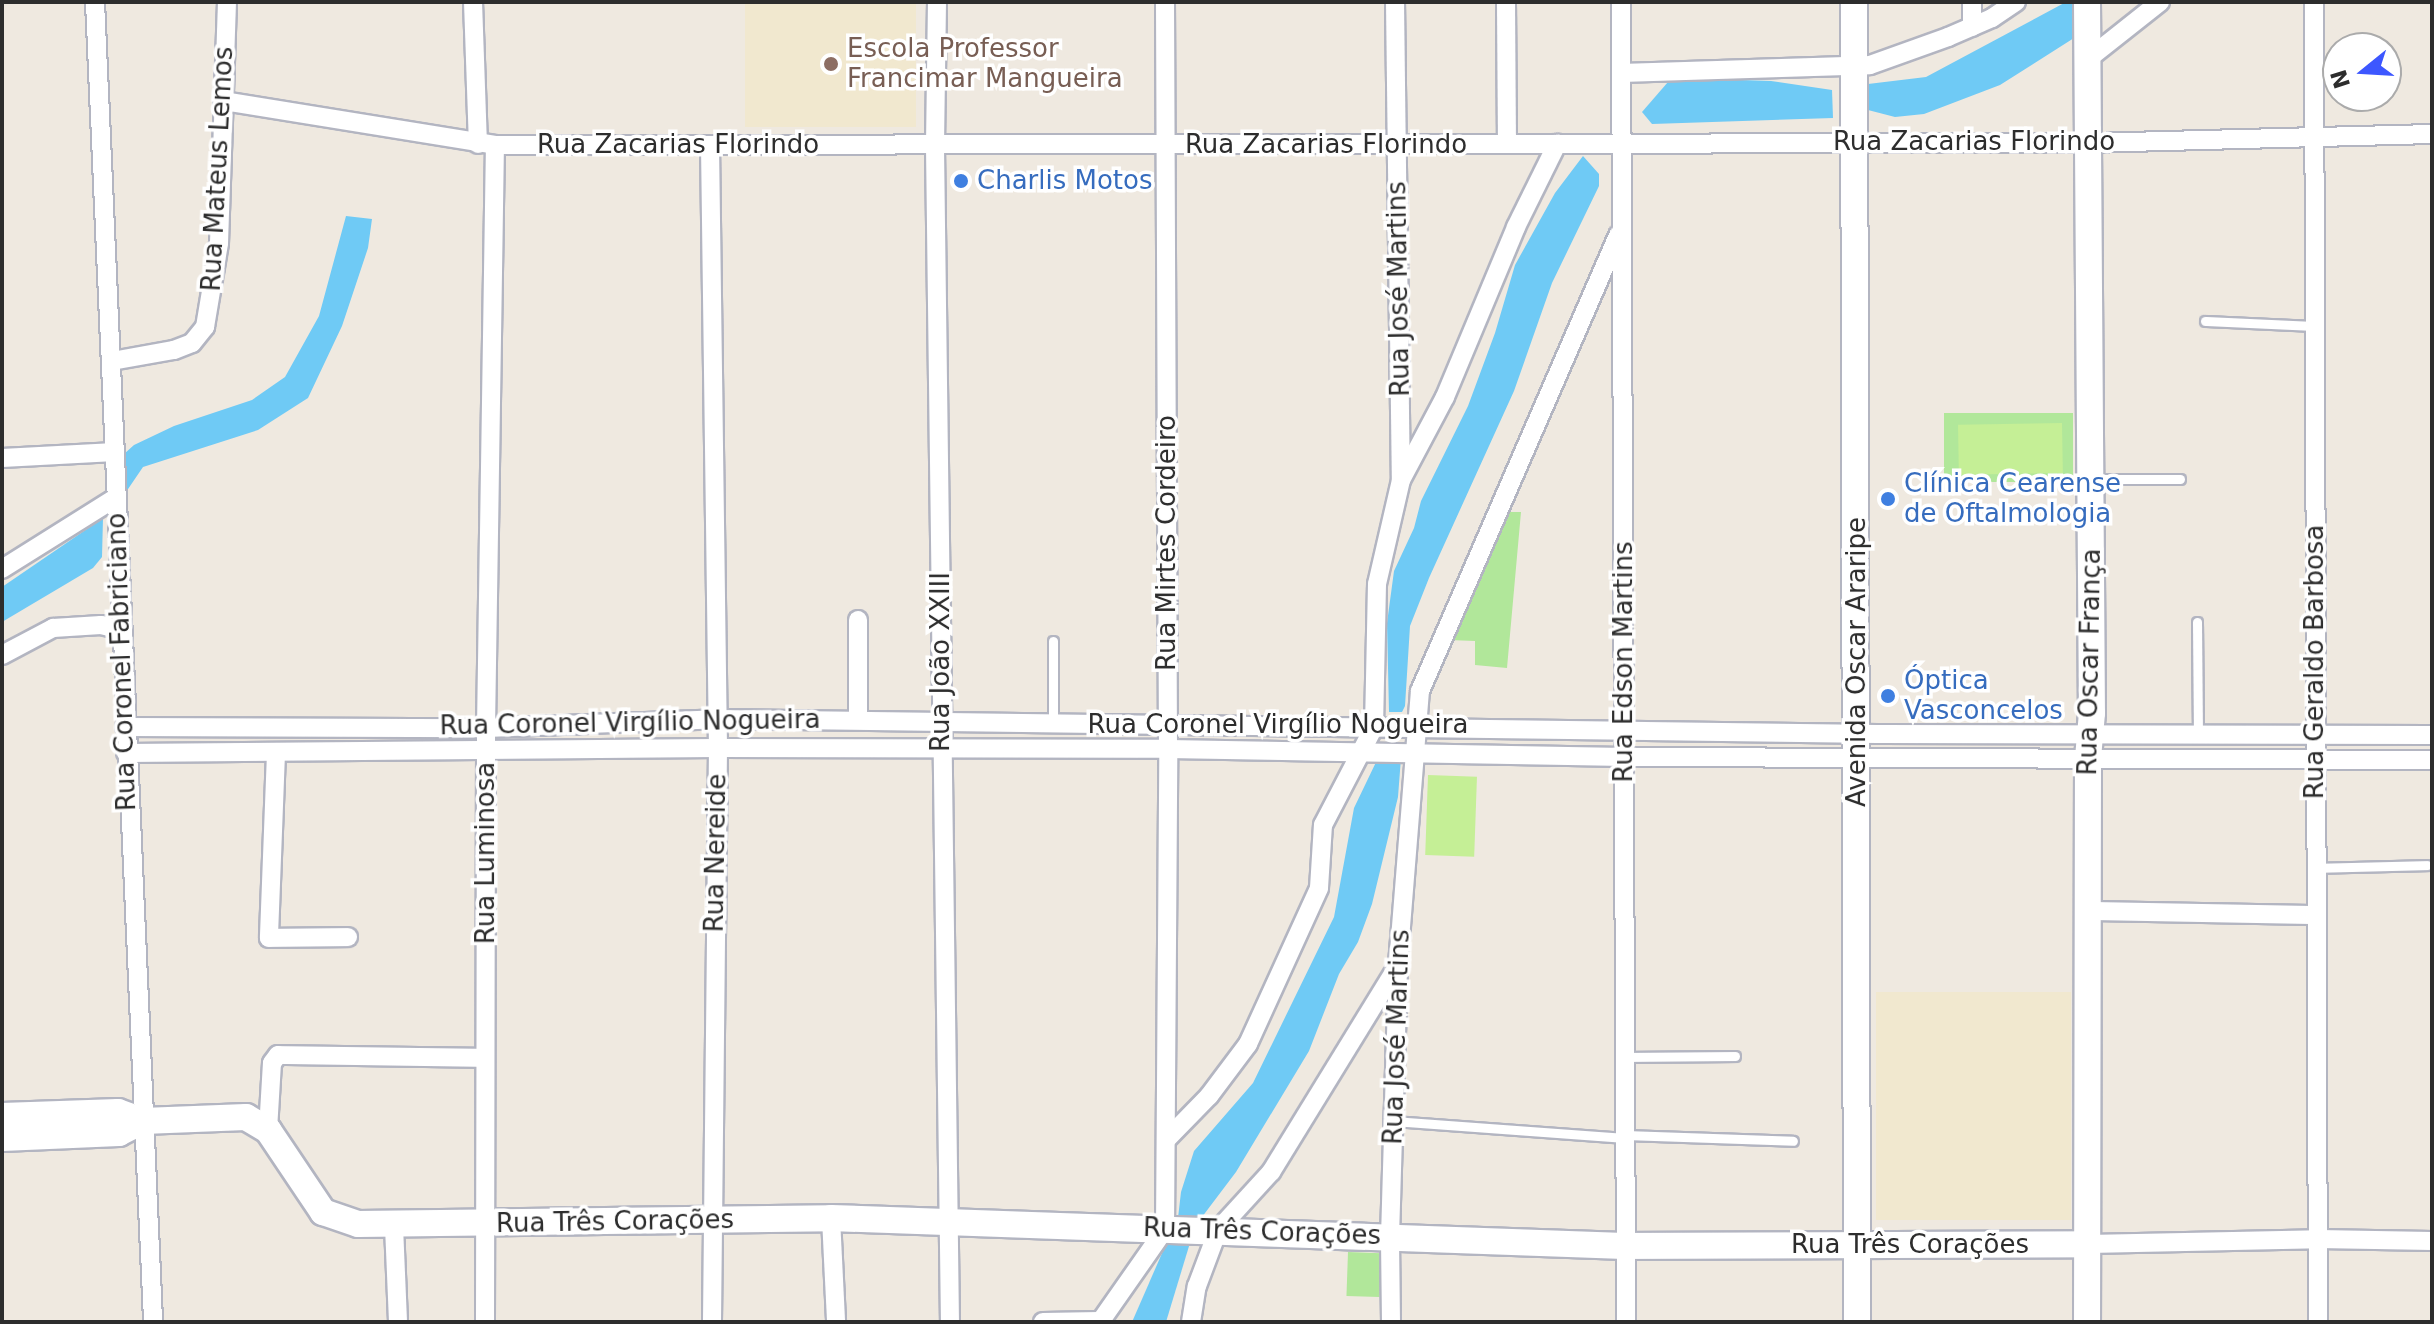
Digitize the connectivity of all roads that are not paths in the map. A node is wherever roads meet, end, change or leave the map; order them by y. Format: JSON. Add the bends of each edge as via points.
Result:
{"nodes":[{"id":1,"x":95,"y":2,"type":"edge"},
{"id":2,"x":227,"y":2,"type":"edge"},
{"id":3,"x":473,"y":2,"type":"edge"},
{"id":4,"x":937,"y":2,"type":"edge"},
{"id":5,"x":1165,"y":2,"type":"edge"},
{"id":6,"x":1395,"y":2,"type":"edge"},
{"id":7,"x":1506,"y":2,"type":"edge"},
{"id":8,"x":1621,"y":2,"type":"edge"},
{"id":9,"x":1854,"y":2,"type":"edge"},
{"id":10,"x":1972,"y":2,"type":"edge"},
{"id":11,"x":2016,"y":2,"type":"edge"},
{"id":12,"x":2087,"y":2,"type":"edge"},
{"id":13,"x":2160,"y":2,"type":"edge"},
{"id":14,"x":2314,"y":2,"type":"edge"},
{"id":15,"x":1972,"y":27,"type":"junction"},
{"id":16,"x":2088,"y":59,"type":"junction"},
{"id":17,"x":1854,"y":67,"type":"junction"},
{"id":18,"x":1621,"y":73,"type":"junction"},
{"id":19,"x":224,"y":101,"type":"junction"},
{"id":20,"x":2432,"y":134,"type":"edge"},
{"id":21,"x":2314,"y":135,"type":"junction"},
{"id":22,"x":1854,"y":143,"type":"junction"},
{"id":23,"x":2089,"y":143,"type":"junction"},
{"id":24,"x":486,"y":144,"type":"junction"},
{"id":25,"x":1398,"y":144,"type":"junction"},
{"id":26,"x":1507,"y":144,"type":"junction"},
{"id":27,"x":1557,"y":144,"type":"junction"},
{"id":28,"x":1621,"y":144,"type":"junction"},
{"id":29,"x":710,"y":145,"type":"junction"},
{"id":30,"x":1166,"y":146,"type":"junction"},
{"id":31,"x":935,"y":147,"type":"junction"},
{"id":32,"x":1622,"y":226,"type":"junction"},
{"id":33,"x":2205,"y":321,"type":"dead end"},
{"id":34,"x":2315,"y":326,"type":"junction"},
{"id":35,"x":112,"y":361,"type":"junction"},
{"id":36,"x":115,"y":452,"type":"junction"},
{"id":37,"x":2,"y":458,"type":"edge"},
{"id":38,"x":2091,"y":479,"type":"junction"},
{"id":39,"x":2180,"y":479,"type":"dead end"},
{"id":40,"x":1401,"y":480,"type":"junction"},
{"id":41,"x":115,"y":498,"type":"junction"},
{"id":42,"x":2,"y":569,"type":"edge"},
{"id":43,"x":858,"y":620,"type":"dead end"},
{"id":44,"x":2197,"y":622,"type":"dead end"},
{"id":45,"x":121,"y":630,"type":"junction"},
{"id":46,"x":1053,"y":641,"type":"dead end"},
{"id":47,"x":2,"y":655,"type":"edge"},
{"id":48,"x":717,"y":719,"type":"junction"},
{"id":49,"x":858,"y":719,"type":"junction"},
{"id":50,"x":942,"y":720,"type":"junction"},
{"id":51,"x":1053,"y":723,"type":"junction"},
{"id":52,"x":1417,"y":725,"type":"junction"},
{"id":53,"x":1167,"y":726,"type":"junction"},
{"id":54,"x":125,"y":727,"type":"junction"},
{"id":55,"x":1374,"y":727,"type":"junction"},
{"id":56,"x":486,"y":728,"type":"junction"},
{"id":57,"x":1624,"y":729,"type":"junction"},
{"id":58,"x":2092,"y":732,"type":"junction"},
{"id":59,"x":2198,"y":733,"type":"junction"},
{"id":60,"x":2316,"y":734,"type":"junction"},
{"id":61,"x":2432,"y":735,"type":"edge"},
{"id":62,"x":1857,"y":745,"type":"junction"},
{"id":63,"x":718,"y":748,"type":"junction"},
{"id":64,"x":941,"y":749,"type":"junction"},
{"id":65,"x":1168,"y":749,"type":"junction"},
{"id":66,"x":487,"y":752,"type":"junction"},
{"id":67,"x":1359,"y":752,"type":"junction"},
{"id":68,"x":1416,"y":752,"type":"junction"},
{"id":69,"x":126,"y":753,"type":"junction"},
{"id":70,"x":276,"y":753,"type":"junction"},
{"id":71,"x":1625,"y":757,"type":"junction"},
{"id":72,"x":2088,"y":758,"type":"junction"},
{"id":73,"x":2315,"y":758,"type":"junction"},
{"id":74,"x":2432,"y":760,"type":"edge"},
{"id":75,"x":2427,"y":865,"type":"dead end"},
{"id":76,"x":2316,"y":868,"type":"junction"},
{"id":77,"x":2088,"y":911,"type":"junction"},
{"id":78,"x":2316,"y":915,"type":"junction"},
{"id":79,"x":348,"y":937,"type":"dead end"},
{"id":80,"x":1398,"y":964,"type":"junction"},
{"id":81,"x":1735,"y":1056,"type":"dead end"},
{"id":82,"x":1625,"y":1057,"type":"junction"},
{"id":83,"x":485,"y":1058,"type":"junction"},
{"id":84,"x":2,"y":1116,"type":"edge"},
{"id":85,"x":143,"y":1121,"type":"junction"},
{"id":86,"x":1393,"y":1121,"type":"junction"},
{"id":87,"x":268,"y":1130,"type":"junction"},
{"id":88,"x":1625,"y":1137,"type":"junction"},
{"id":89,"x":2,"y":1138,"type":"edge"},
{"id":90,"x":1168,"y":1138,"type":"junction"},
{"id":91,"x":1793,"y":1141,"type":"dead end"},
{"id":92,"x":831,"y":1218,"type":"junction"},
{"id":93,"x":948,"y":1221,"type":"junction"},
{"id":94,"x":713,"y":1222,"type":"junction"},
{"id":95,"x":485,"y":1224,"type":"junction"},
{"id":96,"x":394,"y":1226,"type":"junction"},
{"id":97,"x":1165,"y":1229,"type":"junction"},
{"id":98,"x":1218,"y":1230,"type":"junction"},
{"id":99,"x":1390,"y":1237,"type":"junction"},
{"id":100,"x":2318,"y":1239,"type":"junction"},
{"id":101,"x":2432,"y":1241,"type":"edge"},
{"id":102,"x":2088,"y":1244,"type":"junction"},
{"id":103,"x":1625,"y":1246,"type":"junction"},
{"id":104,"x":1857,"y":1247,"type":"junction"},
{"id":105,"x":1100,"y":1321,"type":"edge"},
{"id":106,"x":153,"y":1322,"type":"edge"},
{"id":107,"x":398,"y":1322,"type":"edge"},
{"id":108,"x":485,"y":1322,"type":"edge"},
{"id":109,"x":712,"y":1322,"type":"edge"},
{"id":110,"x":836,"y":1322,"type":"edge"},
{"id":111,"x":950,"y":1322,"type":"edge"},
{"id":112,"x":1043,"y":1322,"type":"edge"},
{"id":113,"x":1191,"y":1322,"type":"edge"},
{"id":114,"x":1391,"y":1322,"type":"edge"},
{"id":115,"x":1626,"y":1322,"type":"edge"},
{"id":116,"x":1857,"y":1322,"type":"edge"},
{"id":117,"x":2087,"y":1322,"type":"edge"},
{"id":118,"x":2318,"y":1322,"type":"edge"}],
"edges":[{"from":1,"to":35,"type":"street","name":"Rua Coronel Fabriciano"},
{"from":2,"to":19,"type":"street","name":"Rua Mateus Lemos"},
{"from":3,"to":24,"type":"street","name":"Rua Luminosa"},
{"from":4,"to":31,"type":"street","name":"Rua João XXIII"},
{"from":5,"to":30,"type":"street","name":"Rua Mirtes Cordeiro"},
{"from":6,"to":25,"type":"street","name":"Rua José Martins"},
{"from":7,"to":26,"type":"street"},
{"from":8,"to":18,"type":"street","name":"Rua Edson Martins"},
{"from":9,"to":17,"type":"street","name":"Avenida Oscar Araripe"},
{"from":10,"to":15,"type":"street"},
{"from":11,"to":15,"type":"street"},
{"from":12,"to":16,"type":"street","name":"Rua Oscar França"},
{"from":13,"to":16,"type":"street"},
{"from":14,"to":21,"type":"street","name":"Rua Geraldo Barbosa"},
{"from":15,"to":17,"type":"street"},
{"from":16,"to":23,"type":"street","name":"Rua Oscar França"},
{"from":17,"to":18,"type":"street"},
{"from":17,"to":22,"type":"street","name":"Avenida Oscar Araripe"},
{"from":18,"to":28,"type":"street","name":"Rua Edson Martins"},
{"from":19,"to":24,"type":"street","name":"Rua Zacarias Florindo"},
{"from":19,"to":35,"type":"street","name":"Rua Mateus Lemos","via":[[219,243],[202,336],[174,350]]},
{"from":20,"to":21,"type":"street","name":"Rua Zacarias Florindo"},
{"from":21,"to":23,"type":"street","name":"Rua Zacarias Florindo"},
{"from":21,"to":34,"type":"street","name":"Rua Geraldo Barbosa"},
{"from":22,"to":23,"type":"street","name":"Rua Zacarias Florindo"},
{"from":22,"to":28,"type":"street","name":"Rua Zacarias Florindo"},
{"from":22,"to":62,"type":"street","name":"Avenida Oscar Araripe"},
{"from":23,"to":38,"type":"street","name":"Rua Oscar França"},
{"from":24,"to":29,"type":"street","name":"Rua Zacarias Florindo"},
{"from":24,"to":56,"type":"street","name":"Rua Luminosa"},
{"from":25,"to":26,"type":"street","name":"Rua Zacarias Florindo"},
{"from":25,"to":30,"type":"street","name":"Rua Zacarias Florindo"},
{"from":25,"to":40,"type":"street","name":"Rua José Martins"},
{"from":26,"to":27,"type":"street","name":"Rua Zacarias Florindo"},
{"from":27,"to":28,"type":"street","name":"Rua Zacarias Florindo"},
{"from":27,"to":40,"type":"street","name":"Rua José Martins"},
{"from":28,"to":32,"type":"street","name":"Rua Edson Martins"},
{"from":29,"to":31,"type":"street","name":"Rua Zacarias Florindo"},
{"from":29,"to":48,"type":"street","name":"Rua Nereide"},
{"from":30,"to":31,"type":"street","name":"Rua Zacarias Florindo"},
{"from":30,"to":53,"type":"street","name":"Rua Mirtes Cordeiro"},
{"from":31,"to":50,"type":"street","name":"Rua João XXIII"},
{"from":32,"to":52,"type":"street","name":"Rua José Martins","via":[[1441,637],[1420,691]]},
{"from":32,"to":57,"type":"street","name":"Rua Edson Martins"},
{"from":33,"to":34,"type":"lane"},
{"from":34,"to":60,"type":"street","name":"Rua Geraldo Barbosa"},
{"from":35,"to":36,"type":"street","name":"Rua Coronel Fabriciano"},
{"from":36,"to":37,"type":"street"},
{"from":36,"to":41,"type":"street","name":"Rua Coronel Fabriciano"},
{"from":38,"to":39,"type":"lane"},
{"from":38,"to":58,"type":"street","name":"Rua Oscar França"},
{"from":40,"to":55,"type":"street","name":"Rua José Martins","via":[[1377,584]]},
{"from":41,"to":42,"type":"street"},
{"from":41,"to":45,"type":"street","name":"Rua Coronel Fabriciano"},
{"from":43,"to":49,"type":"street"},
{"from":44,"to":59,"type":"lane"},
{"from":45,"to":47,"type":"street","via":[[101,625],[53,628]]},
{"from":45,"to":54,"type":"street","name":"Rua Coronel Fabriciano"},
{"from":46,"to":51,"type":"lane"},
{"from":48,"to":49,"type":"street","name":"Rua Coronel Virgílio Nogueira"},
{"from":48,"to":56,"type":"street","name":"Rua Coronel Virgílio Nogueira"},
{"from":48,"to":63,"type":"street","name":"Rua Nereide"},
{"from":49,"to":50,"type":"street","name":"Rua Coronel Virgílio Nogueira"},
{"from":50,"to":51,"type":"street","name":"Rua Coronel Virgílio Nogueira"},
{"from":50,"to":64,"type":"street","name":"Rua João XXIII"},
{"from":51,"to":53,"type":"street","name":"Rua Coronel Virgílio Nogueira"},
{"from":52,"to":55,"type":"street","name":"Rua Coronel Virgílio Nogueira"},
{"from":52,"to":57,"type":"street","name":"Rua Coronel Virgílio Nogueira"},
{"from":52,"to":68,"type":"street","name":"Rua José Martins"},
{"from":53,"to":55,"type":"street","name":"Rua Coronel Virgílio Nogueira"},
{"from":53,"to":65,"type":"street","name":"Rua Mirtes Cordeiro"},
{"from":54,"to":56,"type":"street","name":"Rua Coronel Virgílio Nogueira"},
{"from":54,"to":69,"type":"street","name":"Rua Coronel Fabriciano"},
{"from":55,"to":67,"type":"street","name":"Rua José Martins"},
{"from":56,"to":66,"type":"street","name":"Rua Luminosa"},
{"from":57,"to":62,"type":"street","name":"Rua Coronel Virgílio Nogueira"},
{"from":57,"to":71,"type":"street","name":"Rua Edson Martins"},
{"from":58,"to":59,"type":"street","name":"Rua Coronel Virgílio Nogueira"},
{"from":58,"to":62,"type":"street","name":"Rua Coronel Virgílio Nogueira"},
{"from":58,"to":72,"type":"street","name":"Rua Oscar França"},
{"from":59,"to":60,"type":"street","name":"Rua Coronel Virgílio Nogueira"},
{"from":60,"to":61,"type":"street","name":"Rua Coronel Virgílio Nogueira"},
{"from":60,"to":73,"type":"street","name":"Rua Geraldo Barbosa"},
{"from":62,"to":71,"type":"street","name":"Rua Coronel Virgílio Nogueira"},
{"from":62,"to":72,"type":"street","name":"Rua Coronel Virgílio Nogueira"},
{"from":62,"to":104,"type":"street","name":"Avenida Oscar Araripe"},
{"from":63,"to":64,"type":"street","name":"Rua Coronel Virgílio Nogueira"},
{"from":63,"to":66,"type":"street","name":"Rua Coronel Virgílio Nogueira"},
{"from":63,"to":94,"type":"street","name":"Rua Nereide"},
{"from":64,"to":65,"type":"street","name":"Rua Coronel Virgílio Nogueira"},
{"from":64,"to":93,"type":"street","name":"Rua João XXIII"},
{"from":65,"to":67,"type":"street","name":"Rua Coronel Virgílio Nogueira"},
{"from":65,"to":90,"type":"street","name":"Rua Mirtes Cordeiro"},
{"from":66,"to":70,"type":"street","name":"Rua Coronel Virgílio Nogueira"},
{"from":66,"to":83,"type":"street","name":"Rua Luminosa"},
{"from":67,"to":68,"type":"street","name":"Rua Coronel Virgílio Nogueira"},
{"from":67,"to":90,"type":"street","name":"Rua José Martins","via":[[1320,833],[1319,888],[1248,1044],[1209,1096]]},
{"from":68,"to":71,"type":"street","name":"Rua Coronel Virgílio Nogueira"},
{"from":68,"to":80,"type":"street","name":"Rua José Martins"},
{"from":69,"to":70,"type":"street","name":"Rua Coronel Virgílio Nogueira"},
{"from":69,"to":85,"type":"street","name":"Rua Coronel Fabriciano"},
{"from":70,"to":79,"type":"street","via":[[269,938]]},
{"from":71,"to":82,"type":"street","name":"Rua Edson Martins"},
{"from":72,"to":73,"type":"street","name":"Rua Coronel Virgílio Nogueira"},
{"from":72,"to":77,"type":"street","name":"Rua Oscar França"},
{"from":73,"to":74,"type":"street","name":"Rua Coronel Virgílio Nogueira"},
{"from":73,"to":76,"type":"street","name":"Rua Geraldo Barbosa"},
{"from":75,"to":76,"type":"lane"},
{"from":76,"to":78,"type":"street","name":"Rua Geraldo Barbosa"},
{"from":77,"to":78,"type":"street"},
{"from":77,"to":102,"type":"street","name":"Rua Oscar França"},
{"from":78,"to":100,"type":"street","name":"Rua Geraldo Barbosa"},
{"from":80,"to":86,"type":"street","name":"Rua José Martins"},
{"from":80,"to":98,"type":"street","via":[[1271,1172]]},
{"from":81,"to":82,"type":"lane"},
{"from":82,"to":88,"type":"street","name":"Rua Edson Martins"},
{"from":83,"to":87,"type":"street","via":[[278,1055],[272,1063]]},
{"from":83,"to":95,"type":"street","name":"Rua Luminosa"},
{"from":84,"to":85,"type":"street","via":[[118,1112]]},
{"from":85,"to":87,"type":"street","via":[[246,1117]]},
{"from":85,"to":89,"type":"street","via":[[119,1133]]},
{"from":85,"to":106,"type":"street","name":"Rua Coronel Fabriciano"},
{"from":86,"to":88,"type":"lane"},
{"from":86,"to":99,"type":"street","name":"Rua José Martins"},
{"from":87,"to":96,"type":"street","name":"Rua Três Corações","via":[[323,1212],[344,1222]]},
{"from":88,"to":91,"type":"lane"},
{"from":88,"to":103,"type":"street","name":"Rua Edson Martins"},
{"from":90,"to":97,"type":"street","name":"Rua Mirtes Cordeiro"},
{"from":92,"to":93,"type":"street","name":"Rua Três Corações"},
{"from":92,"to":94,"type":"street","name":"Rua Três Corações"},
{"from":92,"to":110,"type":"street"},
{"from":93,"to":97,"type":"street","name":"Rua Três Corações"},
{"from":93,"to":111,"type":"street","name":"Rua João XXIII"},
{"from":94,"to":95,"type":"street","name":"Rua Três Corações"},
{"from":94,"to":109,"type":"street","name":"Rua Nereide"},
{"from":95,"to":96,"type":"street","name":"Rua Três Corações"},
{"from":95,"to":108,"type":"street","name":"Rua Luminosa"},
{"from":96,"to":107,"type":"street"},
{"from":97,"to":98,"type":"street","name":"Rua Três Corações"},
{"from":97,"to":105,"type":"street"},
{"from":98,"to":99,"type":"street","name":"Rua Três Corações"},
{"from":98,"to":113,"type":"street","via":[[1206,1255]]},
{"from":99,"to":103,"type":"street","name":"Rua Três Corações"},
{"from":99,"to":114,"type":"street","name":"Rua José Martins"},
{"from":100,"to":101,"type":"street","name":"Rua Três Corações"},
{"from":100,"to":102,"type":"street","name":"Rua Três Corações"},
{"from":100,"to":118,"type":"street","name":"Rua Geraldo Barbosa"},
{"from":102,"to":104,"type":"street","name":"Rua Três Corações"},
{"from":102,"to":117,"type":"street","name":"Rua Oscar França"},
{"from":103,"to":104,"type":"street","name":"Rua Três Corações"},
{"from":103,"to":115,"type":"street","name":"Rua Edson Martins"},
{"from":104,"to":116,"type":"street","name":"Avenida Oscar Araripe"},
{"from":105,"to":112,"type":"street"}]}
